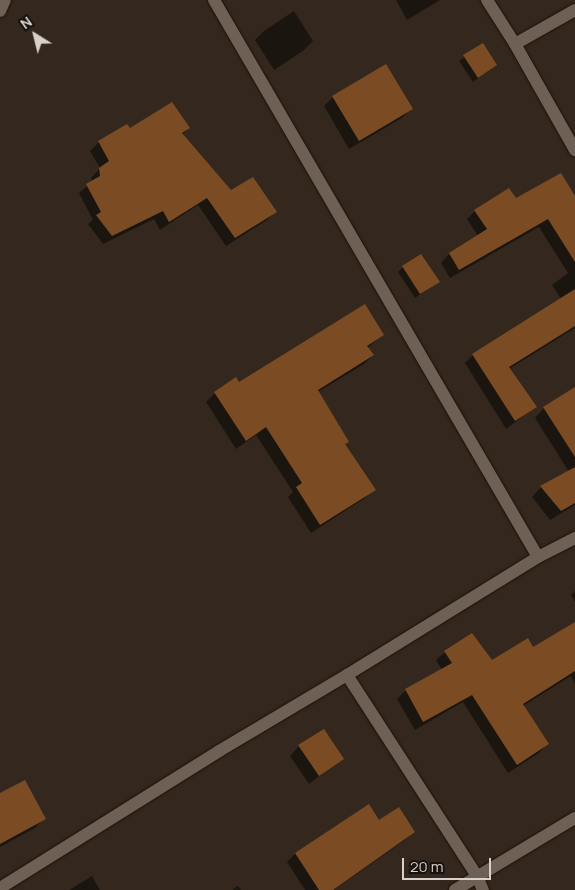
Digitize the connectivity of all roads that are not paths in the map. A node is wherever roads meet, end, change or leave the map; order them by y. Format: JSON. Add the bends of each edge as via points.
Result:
{"nodes":[{"id":1,"x":5,"y":0,"type":"edge"},
{"id":2,"x":214,"y":0,"type":"edge"},
{"id":3,"x":486,"y":0,"type":"edge"},
{"id":4,"x":575,"y":10,"type":"edge"},
{"id":5,"x":0,"y":12,"type":"edge"},
{"id":6,"x":515,"y":44,"type":"junction"},
{"id":7,"x":575,"y":150,"type":"edge"},
{"id":8,"x":575,"y":538,"type":"edge"},
{"id":9,"x":538,"y":557,"type":"junction"},
{"id":10,"x":347,"y":675,"type":"junction"},
{"id":11,"x":575,"y":818,"type":"edge"},
{"id":12,"x":477,"y":876,"type":"junction"},
{"id":13,"x":3,"y":888,"type":"edge"},
{"id":14,"x":455,"y":890,"type":"edge"},
{"id":15,"x":483,"y":890,"type":"edge"}],
"edges":[{"from":1,"to":5,"type":"street"},
{"from":2,"to":9,"type":"street"},
{"from":3,"to":6,"type":"street"},
{"from":4,"to":6,"type":"street"},
{"from":6,"to":7,"type":"street"},
{"from":8,"to":9,"type":"street"},
{"from":9,"to":10,"type":"street"},
{"from":10,"to":12,"type":"street"},
{"from":10,"to":13,"type":"street","via":[[219,751]]},
{"from":11,"to":12,"type":"street"},
{"from":12,"to":14,"type":"street"},
{"from":12,"to":15,"type":"street"}]}
